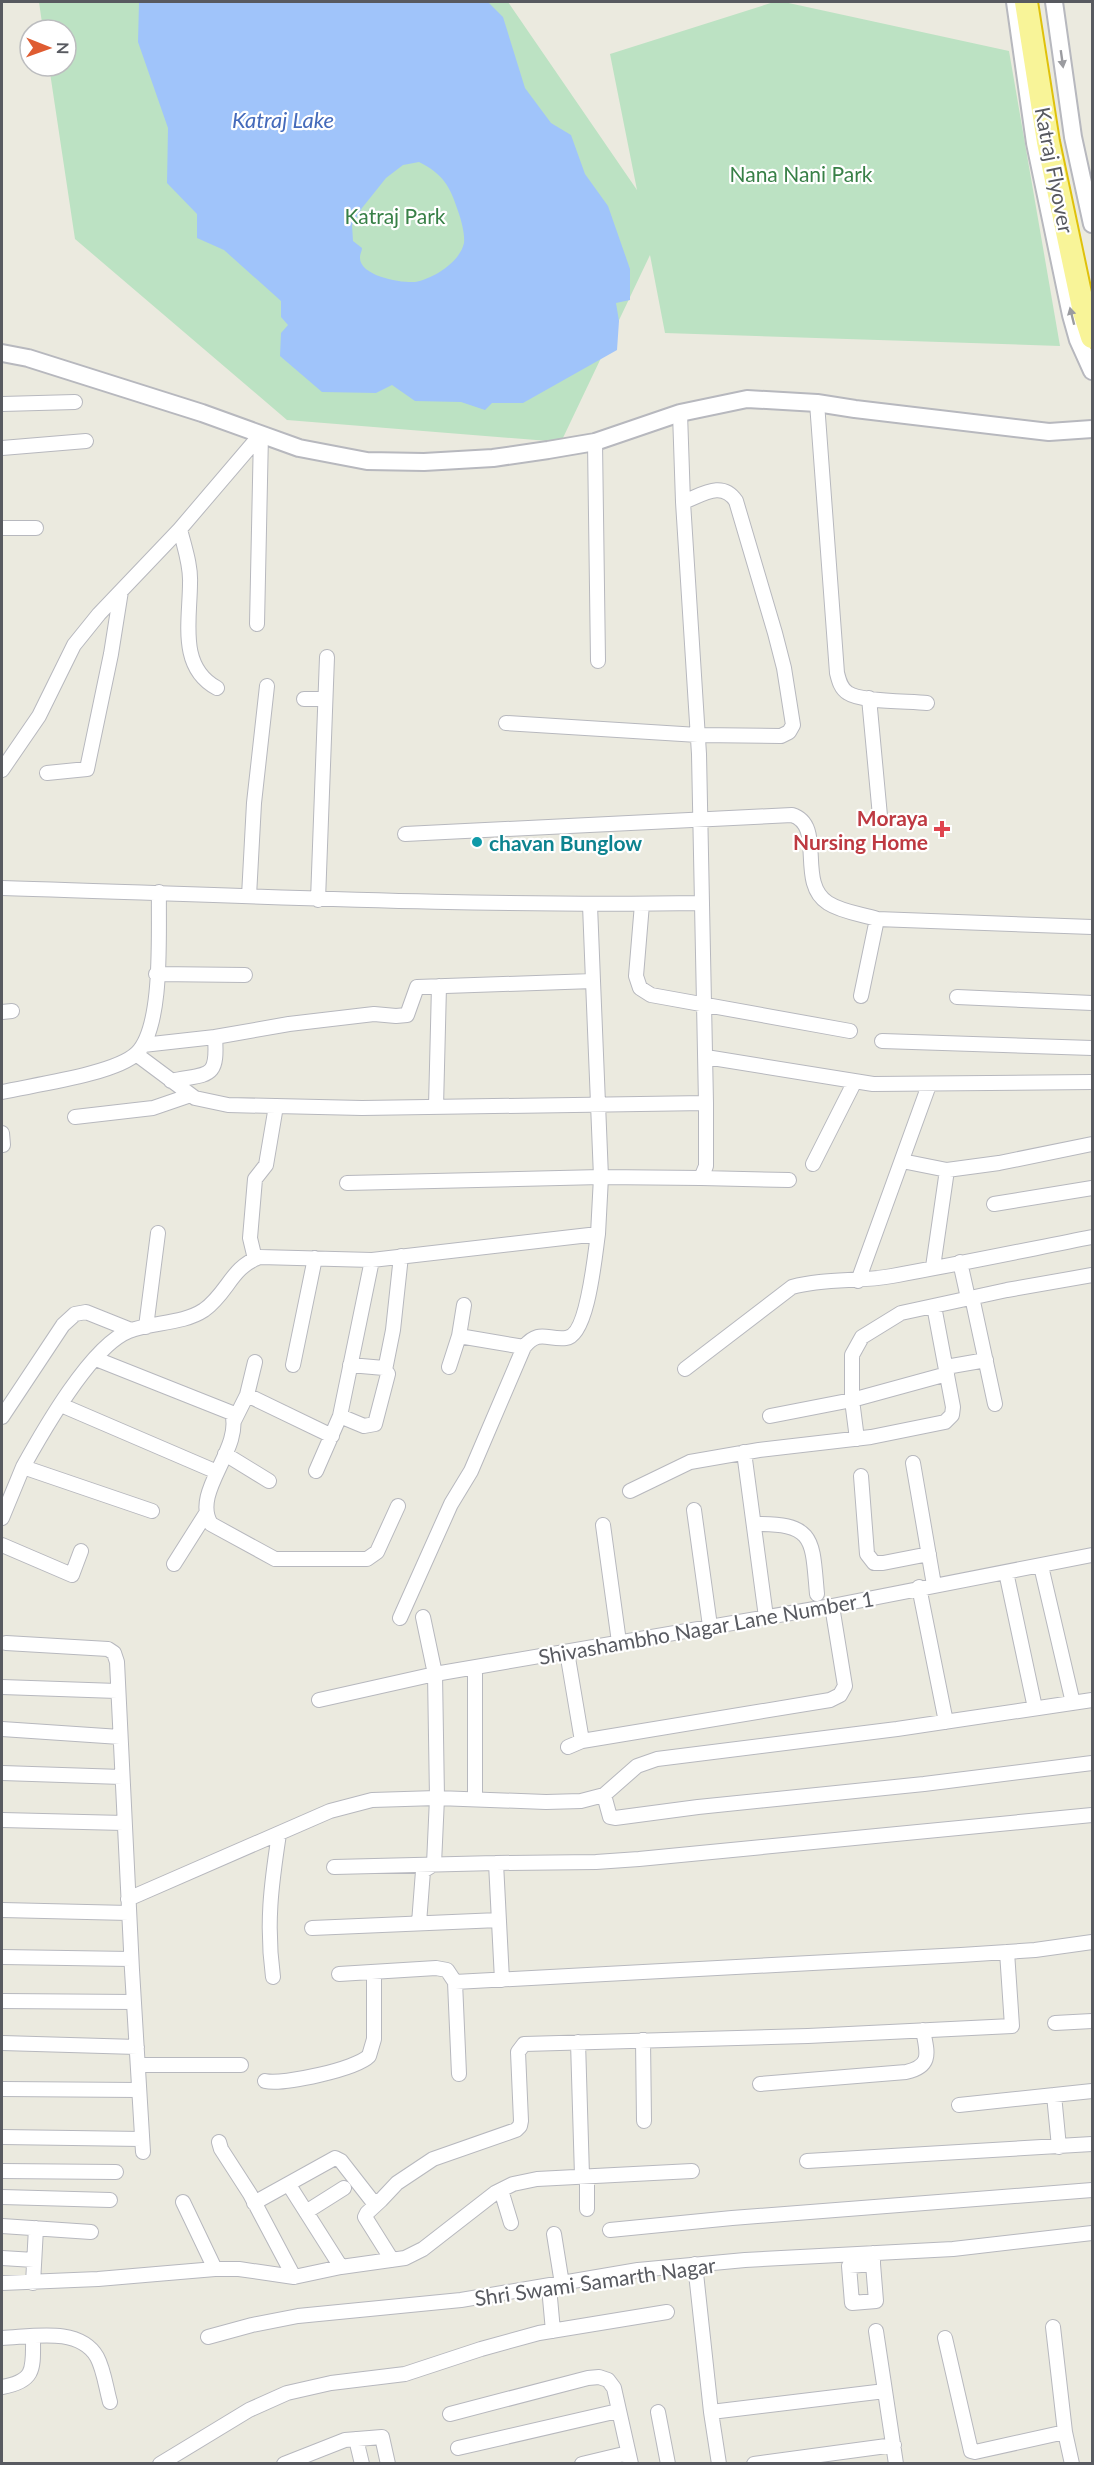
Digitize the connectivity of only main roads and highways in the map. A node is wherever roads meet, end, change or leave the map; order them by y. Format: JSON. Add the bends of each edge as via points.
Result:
{"nodes":[{"id":1,"x":1026,"y":2,"type":"edge"},
{"id":2,"x":1040,"y":2,"type":"edge"},
{"id":3,"x":1092,"y":285,"type":"edge"},
{"id":4,"x":1092,"y":337,"type":"edge"}],
"edges":[{"from":1,"to":4,"type":"highway","name":"Katraj Flyover","via":[[1048,142]]},
{"from":2,"to":3,"type":"highway","name":"Katraj Flyover","via":[[1061,139]]}]}
